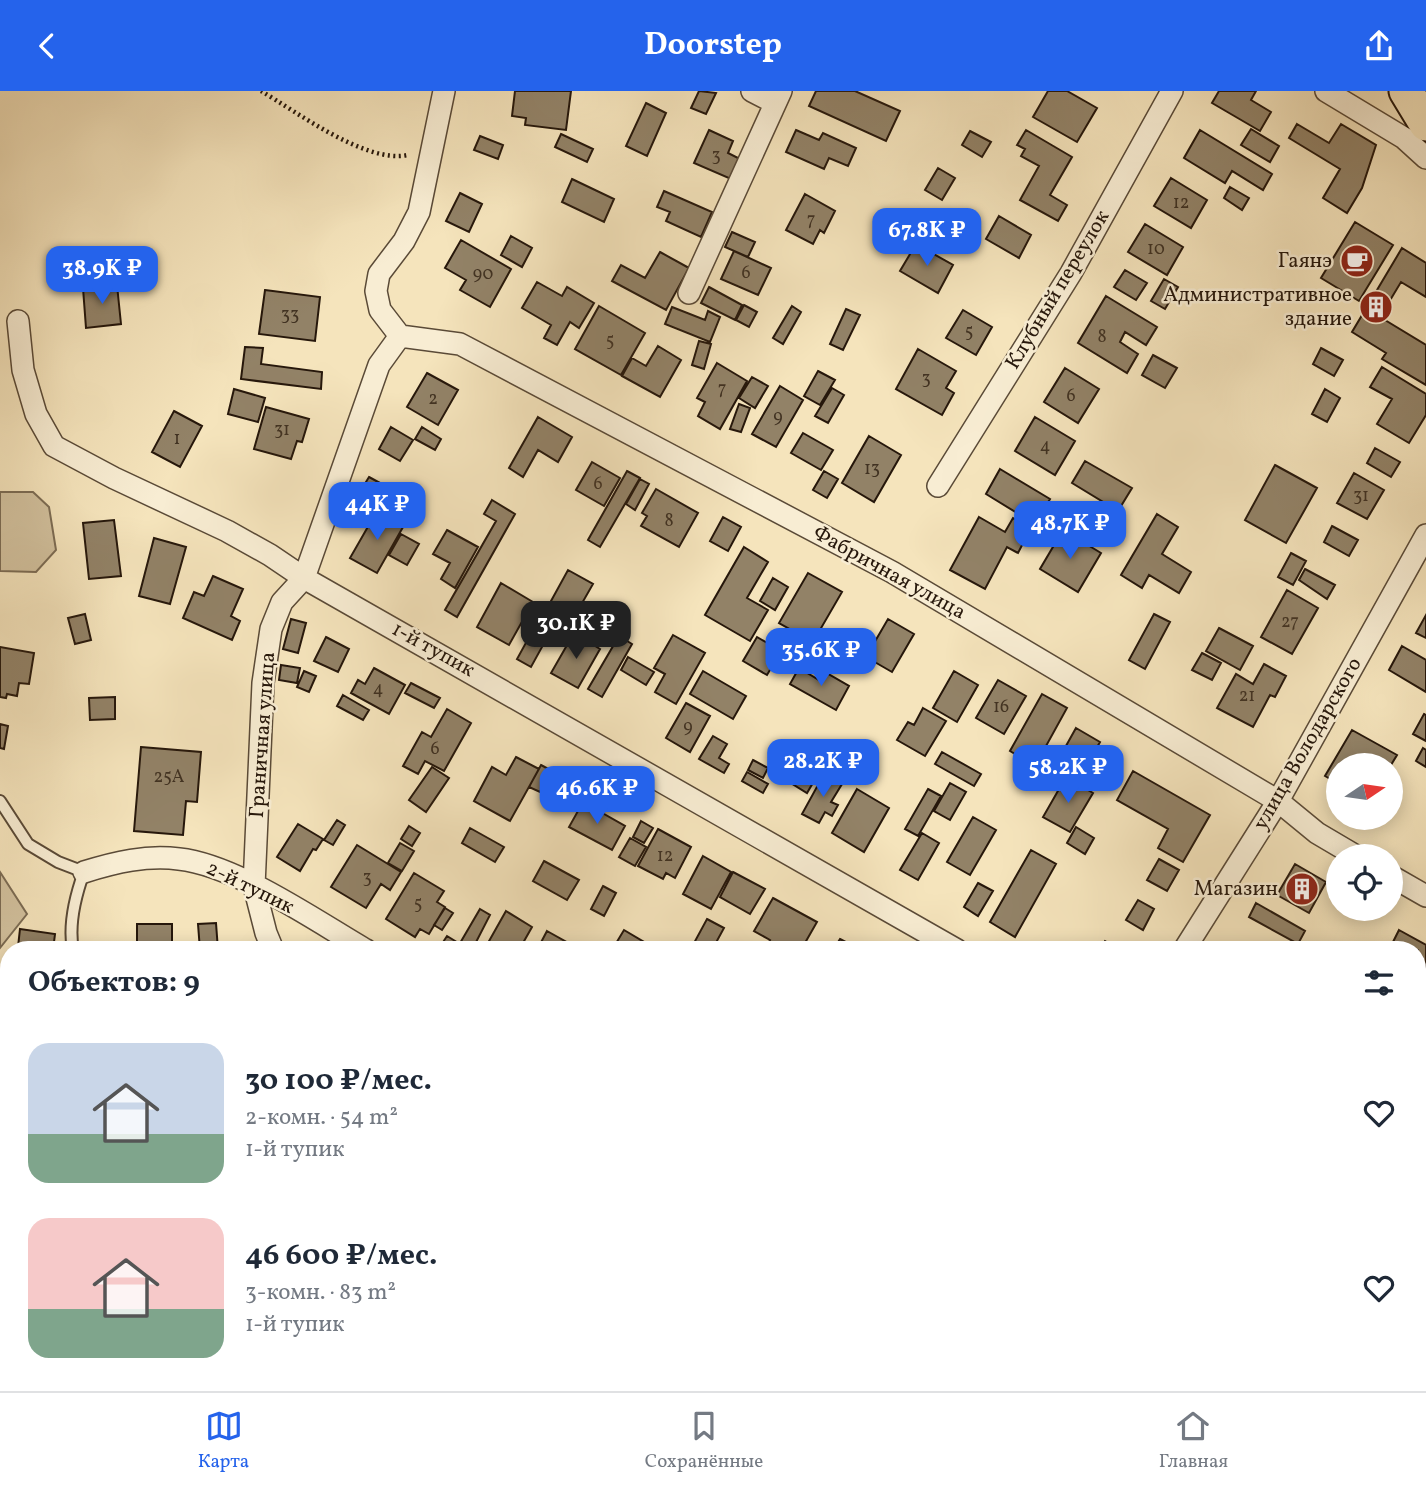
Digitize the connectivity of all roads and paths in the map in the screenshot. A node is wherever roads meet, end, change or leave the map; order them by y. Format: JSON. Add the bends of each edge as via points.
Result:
{"nodes":[{"id":1,"x":261,"y":91,"type":"edge"},
{"id":2,"x":444,"y":91,"type":"edge"},
{"id":3,"x":752,"y":91,"type":"edge"},
{"id":4,"x":1172,"y":91,"type":"edge"},
{"id":5,"x":1326,"y":91,"type":"edge"},
{"id":6,"x":1406,"y":91,"type":"edge"},
{"id":7,"x":778,"y":97,"type":"edge"},
{"id":8,"x":1426,"y":124,"type":"edge"},
{"id":9,"x":432,"y":149,"type":"junction"},
{"id":10,"x":1426,"y":158,"type":"edge"},
{"id":11,"x":689,"y":293,"type":"dead end"},
{"id":12,"x":18,"y":321,"type":"dead end"},
{"id":13,"x":400,"y":336,"type":"junction"},
{"id":14,"x":938,"y":486,"type":"dead end"},
{"id":15,"x":1426,"y":535,"type":"edge"},
{"id":16,"x":304,"y":578,"type":"junction"},
{"id":17,"x":0,"y":801,"type":"edge"},
{"id":18,"x":1278,"y":801,"type":"junction"},
{"id":19,"x":1336,"y":844,"type":"edge"},
{"id":20,"x":84,"y":872,"type":"junction"},
{"id":21,"x":1403,"y":883,"type":"edge"},
{"id":22,"x":254,"y":886,"type":"junction"},
{"id":23,"x":1426,"y":897,"type":"edge"},
{"id":24,"x":71,"y":941,"type":"edge"},
{"id":25,"x":269,"y":941,"type":"edge"},
{"id":26,"x":350,"y":941,"type":"edge"},
{"id":27,"x":941,"y":941,"type":"edge"},
{"id":28,"x":1190,"y":941,"type":"edge"}],
"edges":[{"from":1,"to":9,"type":"path","via":[[354,146],[400,156]]},
{"from":2,"to":9,"type":"street"},
{"from":3,"to":7,"type":"street"},
{"from":4,"to":14,"type":"street","name":"Клубный переулок","via":[[1071,273]]},
{"from":5,"to":10,"type":"street","via":[[1405,138]]},
{"from":6,"to":8,"type":"main road"},
{"from":7,"to":11,"type":"street"},
{"from":9,"to":13,"type":"street","via":[[419,212],[379,274],[376,291],[380,310]]},
{"from":12,"to":16,"type":"street","name":"1-й тупик","via":[[23,370],[36,414],[54,446],[228,531]]},
{"from":13,"to":16,"type":"street","name":"Граничная улица","via":[[379,365]]},
{"from":13,"to":18,"type":"street","name":"Фабричная улица","via":[[460,344],[880,566]]},
{"from":15,"to":18,"type":"street","name":"улица Володарского"},
{"from":16,"to":22,"type":"street","name":"Граничная улица","via":[[282,602],[271,629],[263,683]]},
{"from":16,"to":27,"type":"street","name":"1-й тупик"},
{"from":17,"to":20,"type":"lane","via":[[28,844]]},
{"from":18,"to":19,"type":"street","name":"Фабричная улица"},
{"from":18,"to":28,"type":"street","name":"улица Володарского"},
{"from":20,"to":22,"type":"street","name":"2-й тупик","via":[[116,861],[180,859],[216,868]]},
{"from":20,"to":24,"type":"lane","via":[[76,895]]},
{"from":21,"to":23,"type":"street"},
{"from":22,"to":25,"type":"street","name":"Граничная улица"},
{"from":22,"to":26,"type":"street","name":"2-й тупик"}]}
